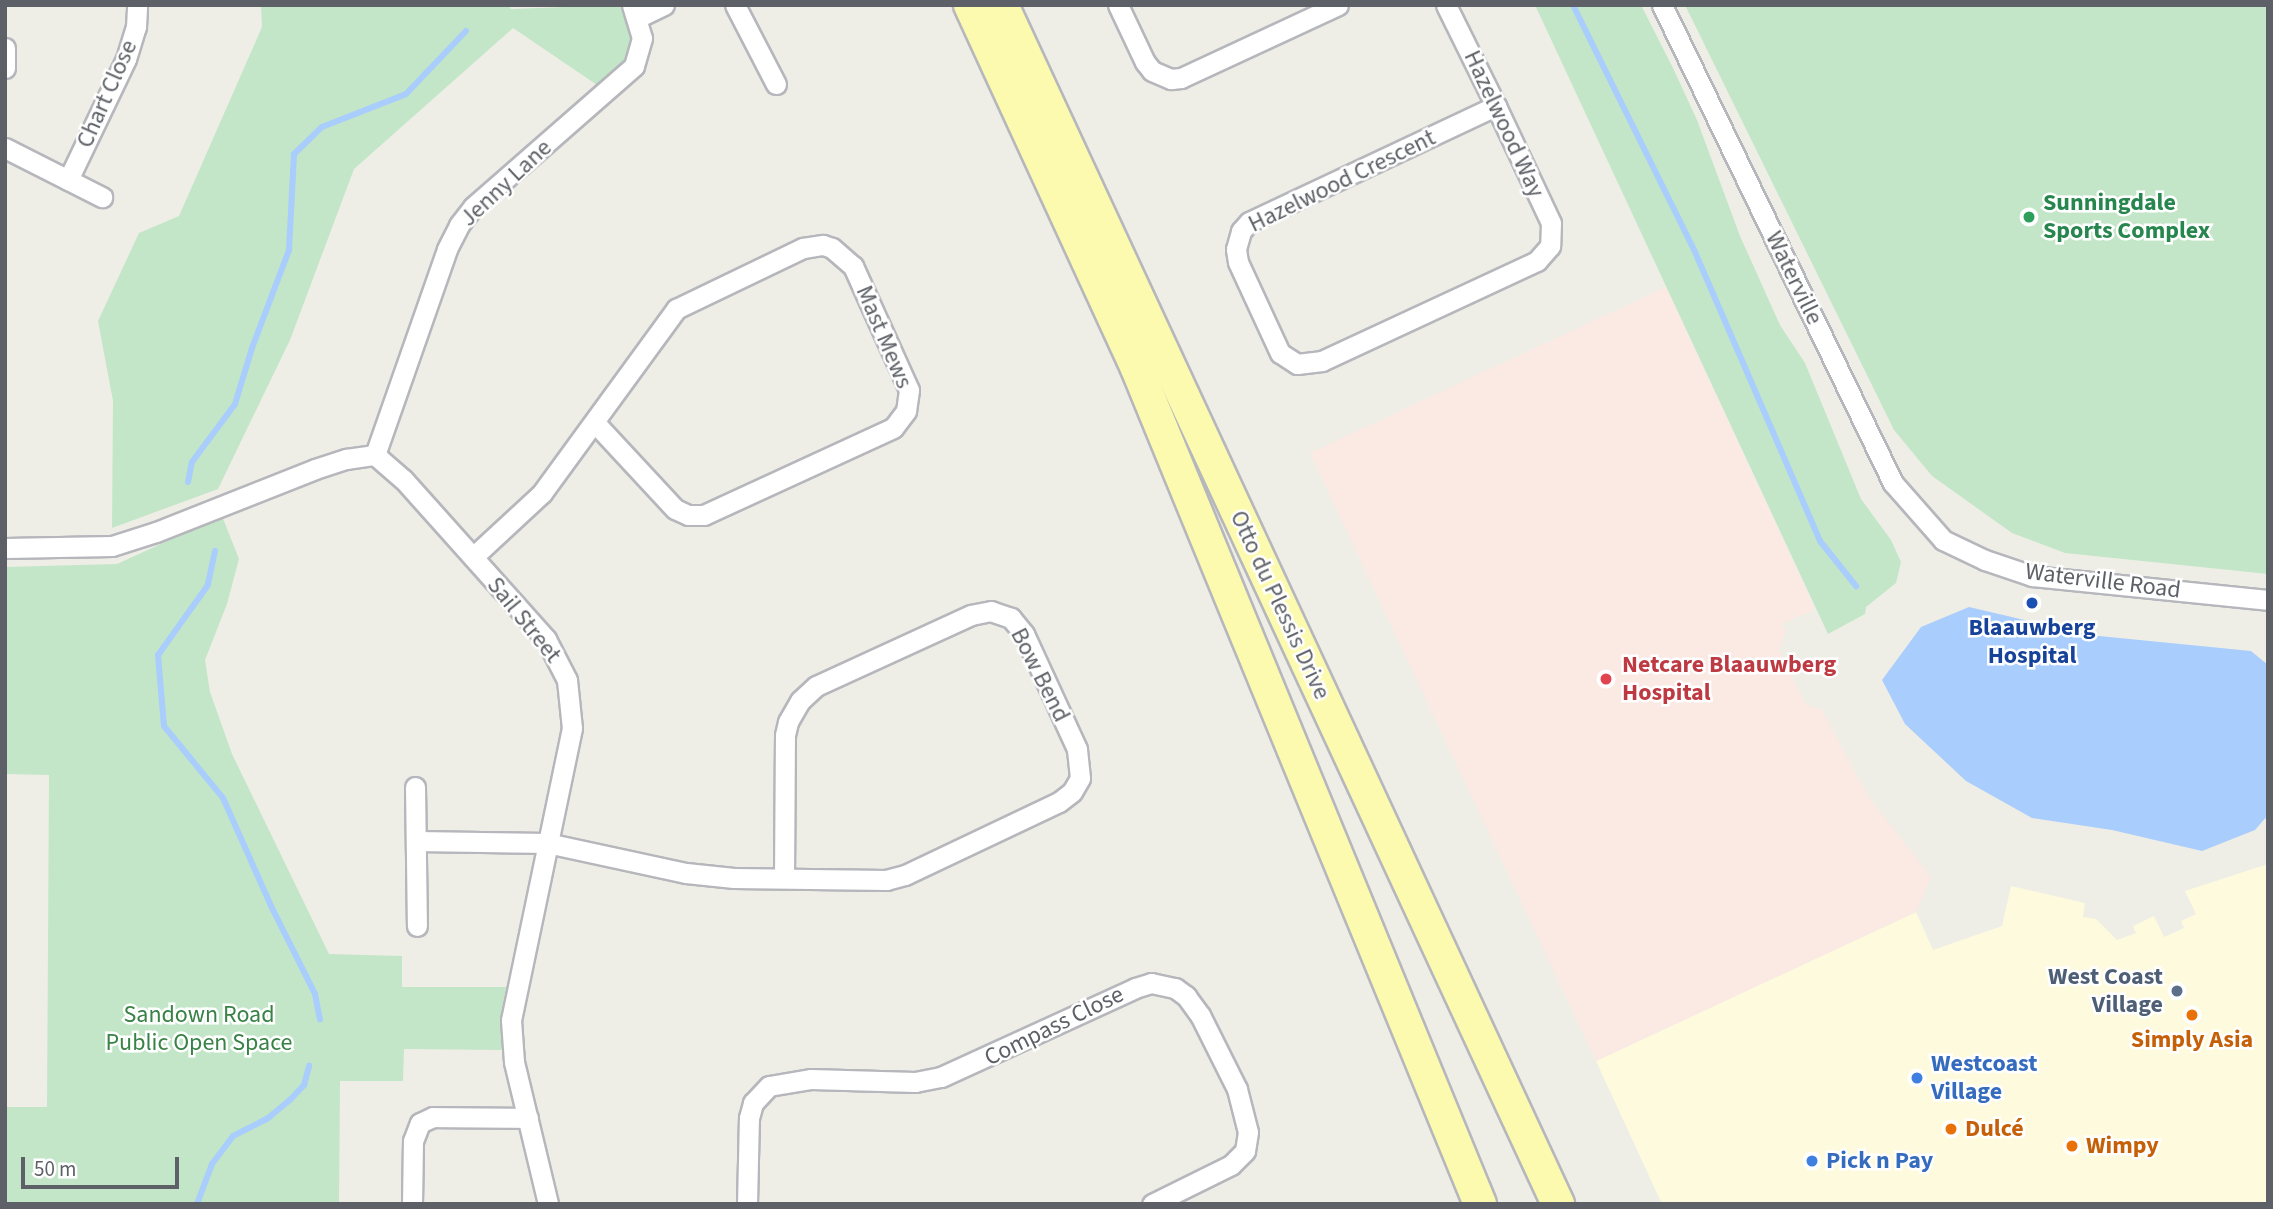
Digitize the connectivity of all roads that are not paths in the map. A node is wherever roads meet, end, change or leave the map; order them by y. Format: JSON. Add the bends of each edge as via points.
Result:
{"nodes":[{"id":1,"x":137,"y":5,"type":"edge"},
{"id":2,"x":664,"y":5,"type":"edge"},
{"id":3,"x":736,"y":5,"type":"edge"},
{"id":4,"x":971,"y":5,"type":"edge"},
{"id":5,"x":1002,"y":5,"type":"edge"},
{"id":6,"x":1118,"y":5,"type":"edge"},
{"id":7,"x":1338,"y":5,"type":"edge"},
{"id":8,"x":1446,"y":5,"type":"edge"},
{"id":9,"x":1662,"y":5,"type":"edge"},
{"id":10,"x":635,"y":11,"type":"edge"},
{"id":11,"x":5,"y":48,"type":"edge"},
{"id":12,"x":5,"y":68,"type":"edge"},
{"id":13,"x":776,"y":85,"type":"dead end"},
{"id":14,"x":1496,"y":106,"type":"junction"},
{"id":15,"x":5,"y":148,"type":"edge"},
{"id":16,"x":68,"y":180,"type":"junction"},
{"id":17,"x":102,"y":197,"type":"dead end"},
{"id":18,"x":1550,"y":246,"type":"joint"},
{"id":19,"x":595,"y":423,"type":"junction"},
{"id":20,"x":375,"y":455,"type":"junction"},
{"id":21,"x":1943,"y":540,"type":"joint"},
{"id":22,"x":5,"y":548,"type":"edge"},
{"id":23,"x":473,"y":557,"type":"junction"},
{"id":24,"x":2268,"y":600,"type":"edge"},
{"id":25,"x":415,"y":787,"type":"dead end"},
{"id":26,"x":416,"y":841,"type":"junction"},
{"id":27,"x":547,"y":843,"type":"junction"},
{"id":28,"x":784,"y":878,"type":"junction"},
{"id":29,"x":417,"y":926,"type":"dead end"},
{"id":30,"x":528,"y":1118,"type":"junction"},
{"id":31,"x":412,"y":1204,"type":"edge"},
{"id":32,"x":548,"y":1204,"type":"edge"},
{"id":33,"x":747,"y":1204,"type":"edge"},
{"id":34,"x":1152,"y":1204,"type":"edge"},
{"id":35,"x":1480,"y":1204,"type":"edge"},
{"id":36,"x":1558,"y":1204,"type":"edge"}],
"edges":[{"from":1,"to":16,"type":"street","name":"Chart Close","via":[[126,59]]},
{"from":2,"to":10,"type":"street","name":"Jenny Lane"},
{"from":3,"to":13,"type":"street"},
{"from":4,"to":35,"type":"main road","name":"Otto du Plessis Drive","via":[[1136,366]]},
{"from":5,"to":36,"type":"main road","name":"Otto du Plessis Drive"},
{"from":6,"to":7,"type":"street","via":[[1144,62],[1171,79]]},
{"from":8,"to":14,"type":"street","name":"Hazelwood Way"},
{"from":9,"to":21,"type":"street","name":"Waterville","via":[[1893,483]]},
{"from":10,"to":20,"type":"street","name":"Jenny Lane","via":[[641,49],[628,74],[473,207],[459,225]]},
{"from":11,"to":12,"type":"street"},
{"from":14,"to":18,"type":"street","name":"Hazelwood Way","via":[[1550,223]]},
{"from":14,"to":18,"type":"street","name":"Hazelwood Crescent","via":[[1249,222],[1237,238],[1238,262],[1280,353],[1297,364],[1310,364],[1537,261]]},
{"from":15,"to":16,"type":"street","name":"Chart Close"},
{"from":16,"to":17,"type":"street","name":"Chart Close"},
{"from":19,"to":19,"type":"street","name":"Mast Mews","via":[[676,309],[813,246],[832,248],[853,266],[909,390],[906,411],[892,428],[704,515],[675,509]]},
{"from":19,"to":23,"type":"street","name":"Mast Mews","via":[[542,493]]},
{"from":20,"to":22,"type":"street","via":[[315,469],[112,546]]},
{"from":20,"to":23,"type":"street","name":"Sail Street","via":[[403,479]]},
{"from":21,"to":24,"type":"street","name":"Waterville Road","via":[[2032,576]]},
{"from":23,"to":27,"type":"street","name":"Sail Street","via":[[545,639],[567,680],[572,728]]},
{"from":25,"to":26,"type":"street"},
{"from":26,"to":27,"type":"street","name":"Bow Bend"},
{"from":26,"to":29,"type":"street"},
{"from":27,"to":28,"type":"street","name":"Bow Bend","via":[[686,873]]},
{"from":27,"to":30,"type":"street","name":"Sail Street","via":[[511,1020],[514,1062]]},
{"from":28,"to":28,"type":"street","name":"Bow Bend","via":[[886,880],[905,875],[1072,792],[1081,768],[1077,749],[1024,634],[1011,618],[991,611],[971,615],[816,686],[800,701],[785,735]]},
{"from":30,"to":31,"type":"street","via":[[433,1117],[420,1124],[412,1141]]},
{"from":30,"to":32,"type":"street","name":"Sail Street"},
{"from":33,"to":34,"type":"street","name":"Compass Close","via":[[749,1118],[753,1103],[769,1086],[811,1079],[915,1082],[941,1077],[1151,983],[1175,988],[1200,1015],[1237,1089],[1248,1132],[1245,1151],[1231,1165]]}]}
